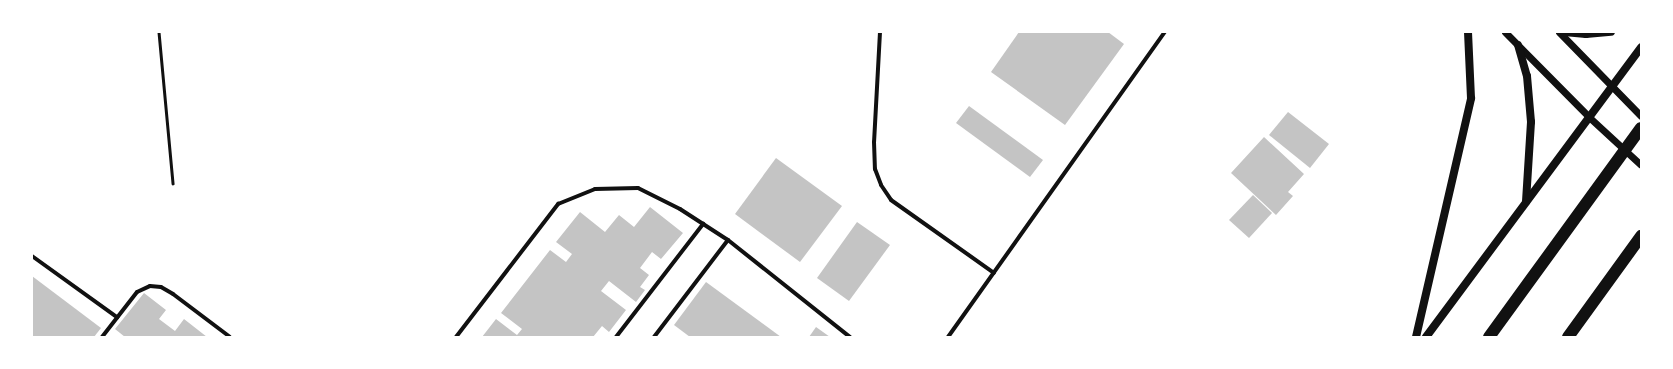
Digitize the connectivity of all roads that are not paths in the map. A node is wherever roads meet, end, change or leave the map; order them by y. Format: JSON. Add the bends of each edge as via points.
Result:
{"nodes":[{"id":1,"x":880,"y":32,"type":"edge"},
{"id":2,"x":1165,"y":32,"type":"edge"},
{"id":3,"x":1468,"y":32,"type":"edge"},
{"id":4,"x":1505,"y":32,"type":"edge"},
{"id":5,"x":1559,"y":32,"type":"edge"},
{"id":6,"x":1564,"y":32,"type":"edge"},
{"id":7,"x":1611,"y":32,"type":"edge"},
{"id":8,"x":1518,"y":45,"type":"junction"},
{"id":9,"x":1641,"y":47,"type":"edge"},
{"id":10,"x":1612,"y":88,"type":"junction"},
{"id":11,"x":1641,"y":116,"type":"edge"},
{"id":12,"x":1590,"y":118,"type":"junction"},
{"id":13,"x":1641,"y":128,"type":"edge"},
{"id":14,"x":1641,"y":165,"type":"edge"},
{"id":15,"x":1526,"y":203,"type":"junction"},
{"id":16,"x":703,"y":224,"type":"junction"},
{"id":17,"x":1641,"y":236,"type":"edge"},
{"id":18,"x":728,"y":240,"type":"junction"},
{"id":19,"x":32,"y":256,"type":"edge"},
{"id":20,"x":994,"y":273,"type":"junction"},
{"id":21,"x":117,"y":317,"type":"junction"},
{"id":22,"x":102,"y":337,"type":"edge"},
{"id":23,"x":230,"y":337,"type":"edge"},
{"id":24,"x":456,"y":337,"type":"edge"},
{"id":25,"x":616,"y":337,"type":"edge"},
{"id":26,"x":654,"y":337,"type":"edge"},
{"id":27,"x":850,"y":337,"type":"edge"},
{"id":28,"x":948,"y":337,"type":"edge"},
{"id":29,"x":1416,"y":337,"type":"edge"},
{"id":30,"x":1426,"y":337,"type":"edge"},
{"id":31,"x":1489,"y":337,"type":"edge"},
{"id":32,"x":1568,"y":337,"type":"edge"}],
"edges":[{"from":1,"to":20,"type":"street","via":[[876,61],[874,142],[875,169],[881,184],[891,200]]},
{"from":2,"to":20,"type":"street"},
{"from":3,"to":29,"type":"main road","via":[[1471,98]]},
{"from":4,"to":8,"type":"street"},
{"from":5,"to":10,"type":"street"},
{"from":6,"to":7,"type":"main road"},
{"from":8,"to":12,"type":"street"},
{"from":8,"to":15,"type":"main road","via":[[1527,76],[1531,122]]},
{"from":9,"to":10,"type":"main road"},
{"from":10,"to":11,"type":"street"},
{"from":10,"to":12,"type":"main road"},
{"from":12,"to":14,"type":"street"},
{"from":12,"to":15,"type":"main road"},
{"from":13,"to":31,"type":"highway"},
{"from":15,"to":30,"type":"main road"},
{"from":16,"to":18,"type":"street"},
{"from":16,"to":24,"type":"street","via":[[638,188],[595,189],[558,204]]},
{"from":16,"to":25,"type":"street"},
{"from":17,"to":32,"type":"highway"},
{"from":18,"to":26,"type":"street"},
{"from":18,"to":27,"type":"street"},
{"from":19,"to":21,"type":"street"},
{"from":20,"to":28,"type":"street"},
{"from":21,"to":22,"type":"street"},
{"from":21,"to":23,"type":"street","via":[[137,292],[150,286],[161,287]]}]}
